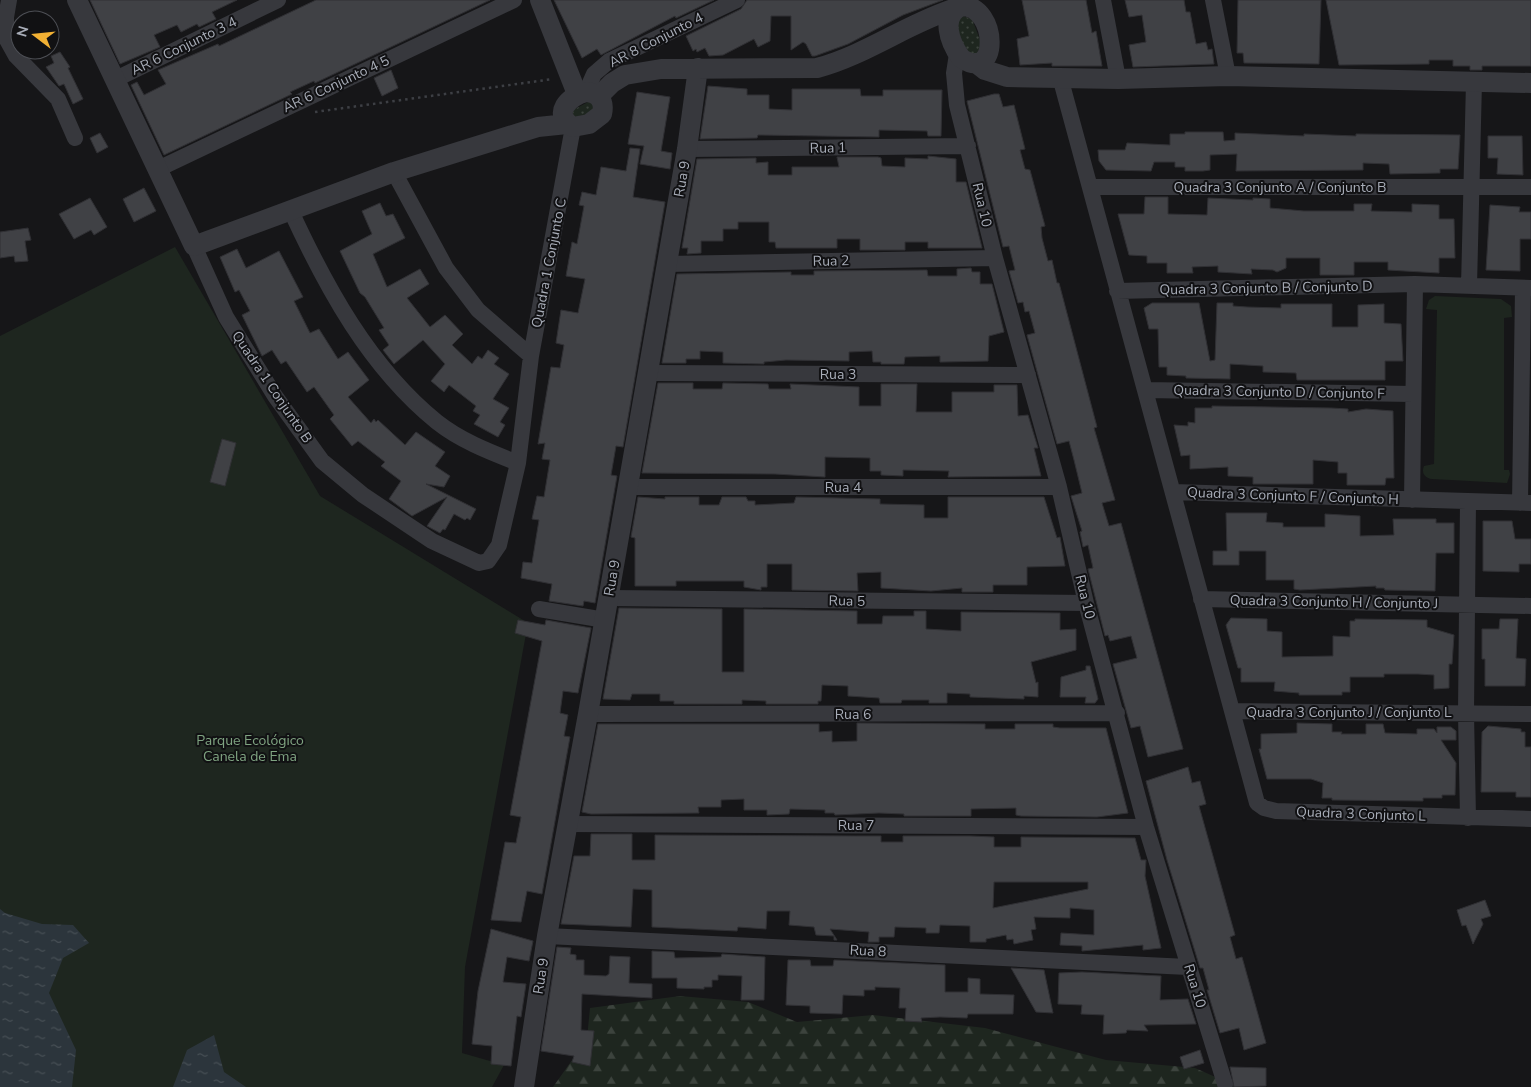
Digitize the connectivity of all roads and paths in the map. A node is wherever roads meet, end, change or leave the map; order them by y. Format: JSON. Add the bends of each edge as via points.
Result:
{"nodes":[{"id":1,"x":9,"y":0,"type":"edge"},
{"id":2,"x":77,"y":0,"type":"edge"},
{"id":3,"x":278,"y":0,"type":"edge"},
{"id":4,"x":514,"y":0,"type":"edge"},
{"id":5,"x":540,"y":0,"type":"edge"},
{"id":6,"x":737,"y":0,"type":"edge"},
{"id":7,"x":1104,"y":0,"type":"edge"},
{"id":8,"x":1213,"y":0,"type":"edge"},
{"id":9,"x":968,"y":4,"type":"edge"},
{"id":10,"x":908,"y":30,"type":"junction"},
{"id":11,"x":948,"y":31,"type":"junction"},
{"id":12,"x":991,"y":44,"type":"junction"},
{"id":13,"x":968,"y":60,"type":"junction"},
{"id":14,"x":698,"y":68,"type":"junction"},
{"id":15,"x":1228,"y":76,"type":"junction"},
{"id":16,"x":1060,"y":77,"type":"junction"},
{"id":17,"x":1024,"y":78,"type":"junction"},
{"id":18,"x":1118,"y":78,"type":"junction"},
{"id":19,"x":116,"y":79,"type":"junction"},
{"id":20,"x":1474,"y":82,"type":"junction"},
{"id":21,"x":1531,"y":83,"type":"edge"},
{"id":22,"x":577,"y":102,"type":"junction"},
{"id":23,"x":308,"y":113,"type":"dead end"},
{"id":24,"x":593,"y":122,"type":"joint"},
{"id":25,"x":75,"y":138,"type":"dead end"},
{"id":26,"x":968,"y":146,"type":"junction"},
{"id":27,"x":688,"y":149,"type":"junction"},
{"id":28,"x":158,"y":170,"type":"junction"},
{"id":29,"x":566,"y":171,"type":"junction"},
{"id":30,"x":394,"y":172,"type":"junction"},
{"id":31,"x":1471,"y":186,"type":"junction"},
{"id":32,"x":1090,"y":188,"type":"junction"},
{"id":33,"x":1531,"y":188,"type":"edge"},
{"id":34,"x":290,"y":209,"type":"junction"},
{"id":35,"x":194,"y":246,"type":"junction"},
{"id":36,"x":995,"y":258,"type":"junction"},
{"id":37,"x":668,"y":264,"type":"junction"},
{"id":38,"x":1416,"y":284,"type":"junction"},
{"id":39,"x":1469,"y":286,"type":"junction"},
{"id":40,"x":1527,"y":288,"type":"edge"},
{"id":41,"x":1118,"y":291,"type":"junction"},
{"id":42,"x":531,"y":356,"type":"junction"},
{"id":43,"x":648,"y":373,"type":"junction"},
{"id":44,"x":1028,"y":376,"type":"junction"},
{"id":45,"x":1145,"y":390,"type":"junction"},
{"id":46,"x":1413,"y":394,"type":"junction"},
{"id":47,"x":1526,"y":394,"type":"edge"},
{"id":48,"x":518,"y":463,"type":"junction"},
{"id":49,"x":628,"y":487,"type":"junction"},
{"id":50,"x":1059,"y":487,"type":"junction"},
{"id":51,"x":1173,"y":492,"type":"junction"},
{"id":52,"x":1412,"y":500,"type":"junction"},
{"id":53,"x":1468,"y":501,"type":"junction"},
{"id":54,"x":1526,"y":503,"type":"edge"},
{"id":55,"x":466,"y":558,"type":"joint"},
{"id":56,"x":609,"y":598,"type":"junction"},
{"id":57,"x":1201,"y":599,"type":"junction"},
{"id":58,"x":1086,"y":603,"type":"junction"},
{"id":59,"x":1468,"y":604,"type":"junction"},
{"id":60,"x":1531,"y":606,"type":"edge"},
{"id":61,"x":539,"y":609,"type":"dead end"},
{"id":62,"x":605,"y":620,"type":"junction"},
{"id":63,"x":1232,"y":711,"type":"junction"},
{"id":64,"x":1117,"y":713,"type":"junction"},
{"id":65,"x":1466,"y":713,"type":"junction"},
{"id":66,"x":588,"y":714,"type":"junction"},
{"id":67,"x":1531,"y":714,"type":"edge"},
{"id":68,"x":1468,"y":818,"type":"junction"},
{"id":69,"x":1531,"y":818,"type":"edge"},
{"id":70,"x":567,"y":824,"type":"junction"},
{"id":71,"x":1146,"y":827,"type":"junction"},
{"id":72,"x":547,"y":936,"type":"junction"},
{"id":73,"x":1188,"y":966,"type":"junction"},
{"id":74,"x":1225,"y":1084,"type":"dead end"},
{"id":75,"x":524,"y":1087,"type":"edge"}],
"edges":[{"from":1,"to":25,"type":"street","via":[[6,38],[16,56],[58,99]]},
{"from":2,"to":19,"type":"street"},
{"from":3,"to":19,"type":"street","name":"AR 6 Conjunto 3 4"},
{"from":4,"to":28,"type":"street","name":"AR 6 Conjunto 4 5"},
{"from":5,"to":22,"type":"street"},
{"from":6,"to":22,"type":"street","name":"AR 8 Conjunto 4","via":[[610,61],[594,74]]},
{"from":7,"to":18,"type":"street"},
{"from":8,"to":15,"type":"street"},
{"from":9,"to":10,"type":"street","via":[[924,20]]},
{"from":9,"to":11,"type":"street","via":[[949,17]]},
{"from":9,"to":12,"type":"street","via":[[980,13]]},
{"from":10,"to":11,"type":"street","via":[[931,28]]},
{"from":10,"to":14,"type":"street","via":[[817,68]]},
{"from":11,"to":13,"type":"street"},
{"from":12,"to":13,"type":"street","via":[[987,56]]},
{"from":12,"to":17,"type":"street","via":[[1002,66]]},
{"from":13,"to":17,"type":"street","via":[[993,74]]},
{"from":13,"to":26,"type":"street","name":"Rua 10","via":[[954,73]]},
{"from":14,"to":22,"type":"street","via":[[661,69],[625,75]]},
{"from":14,"to":27,"type":"street","name":"Rua 9"},
{"from":15,"to":18,"type":"street"},
{"from":15,"to":20,"type":"street"},
{"from":16,"to":17,"type":"street"},
{"from":16,"to":18,"type":"street"},
{"from":16,"to":32,"type":"street"},
{"from":19,"to":28,"type":"street"},
{"from":20,"to":21,"type":"street"},
{"from":20,"to":31,"type":"street"},
{"from":22,"to":23,"type":"path"},
{"from":22,"to":24,"type":"street","via":[[580,127]]},
{"from":22,"to":29,"type":"street"},
{"from":22,"to":30,"type":"street","via":[[538,127]]},
{"from":24,"to":29,"type":"street"},
{"from":26,"to":27,"type":"street","name":"Rua 1"},
{"from":26,"to":36,"type":"street","name":"Rua 10"},
{"from":27,"to":37,"type":"street","name":"Rua 9"},
{"from":28,"to":35,"type":"street"},
{"from":29,"to":42,"type":"street","name":"Quadra 1 Conjunto C"},
{"from":30,"to":34,"type":"street"},
{"from":30,"to":42,"type":"street","via":[[446,268],[478,310]]},
{"from":31,"to":32,"type":"street","name":"Quadra 3 Conjunto A / Conjunto B"},
{"from":31,"to":33,"type":"street","name":"Quadra 3 Conjunto A / Conjunto B"},
{"from":31,"to":39,"type":"street"},
{"from":32,"to":41,"type":"street"},
{"from":34,"to":35,"type":"street"},
{"from":34,"to":48,"type":"street","via":[[313,260],[362,342],[400,389],[438,423],[478,447]]},
{"from":35,"to":55,"type":"street","name":"Quadra 1 Conjunto B","via":[[226,317],[275,396],[322,461],[371,500],[432,541]]},
{"from":36,"to":37,"type":"street","name":"Rua 2"},
{"from":36,"to":44,"type":"street","name":"Rua 10"},
{"from":37,"to":43,"type":"street","name":"Rua 9"},
{"from":38,"to":39,"type":"street","name":"Quadra 3 Conjunto B / Conjunto D"},
{"from":38,"to":41,"type":"street","name":"Quadra 3 Conjunto B / Conjunto D"},
{"from":38,"to":46,"type":"street"},
{"from":39,"to":40,"type":"street","name":"Quadra 3 Conjunto B / Conjunto D"},
{"from":40,"to":47,"type":"street"},
{"from":41,"to":45,"type":"street"},
{"from":42,"to":48,"type":"street","name":"Quadra 1 Conjunto C"},
{"from":43,"to":44,"type":"street","name":"Rua 3"},
{"from":43,"to":49,"type":"street","name":"Rua 9"},
{"from":44,"to":50,"type":"street","name":"Rua 10"},
{"from":45,"to":46,"type":"street","name":"Quadra 3 Conjunto D / Conjunto F"},
{"from":45,"to":51,"type":"street"},
{"from":46,"to":52,"type":"street"},
{"from":47,"to":54,"type":"street"},
{"from":48,"to":55,"type":"street","name":"Quadra 1 Conjunto C","via":[[499,545],[488,561],[479,563]]},
{"from":49,"to":50,"type":"street","name":"Rua 4"},
{"from":49,"to":56,"type":"street","name":"Rua 9"},
{"from":50,"to":58,"type":"street","name":"Rua 10"},
{"from":51,"to":52,"type":"street","name":"Quadra 3 Conjunto F / Conjunto H"},
{"from":51,"to":57,"type":"street"},
{"from":52,"to":53,"type":"street","name":"Quadra 3 Conjunto F / Conjunto H"},
{"from":53,"to":54,"type":"street","name":"Quadra 3 Conjunto F / Conjunto H"},
{"from":53,"to":59,"type":"street"},
{"from":56,"to":58,"type":"street","name":"Rua 5"},
{"from":56,"to":62,"type":"street","name":"Rua 9"},
{"from":57,"to":59,"type":"street","name":"Quadra 3 Conjunto H / Conjunto J"},
{"from":57,"to":63,"type":"street"},
{"from":58,"to":64,"type":"street","name":"Rua 10"},
{"from":59,"to":60,"type":"street","name":"Quadra 3 Conjunto H / Conjunto J"},
{"from":59,"to":65,"type":"street"},
{"from":61,"to":62,"type":"street"},
{"from":62,"to":66,"type":"street","name":"Rua 9"},
{"from":63,"to":65,"type":"street","name":"Quadra 3 Conjunto J / Conjunto L"},
{"from":63,"to":68,"type":"street","name":"Quadra 3 Conjunto L","via":[[1257,803],[1264,808]]},
{"from":64,"to":66,"type":"street","name":"Rua 6"},
{"from":64,"to":71,"type":"street","name":"Rua 10"},
{"from":65,"to":67,"type":"street","name":"Quadra 3 Conjunto J / Conjunto L"},
{"from":65,"to":68,"type":"street"},
{"from":66,"to":70,"type":"street","name":"Rua 9"},
{"from":68,"to":69,"type":"street","name":"Quadra 3 Conjunto L"},
{"from":70,"to":71,"type":"street","name":"Rua 7"},
{"from":70,"to":72,"type":"street","name":"Rua 9"},
{"from":71,"to":73,"type":"street","name":"Rua 10"},
{"from":72,"to":73,"type":"street","name":"Rua 8"},
{"from":72,"to":75,"type":"street","name":"Rua 9"},
{"from":73,"to":74,"type":"street","name":"Rua 10"}]}
